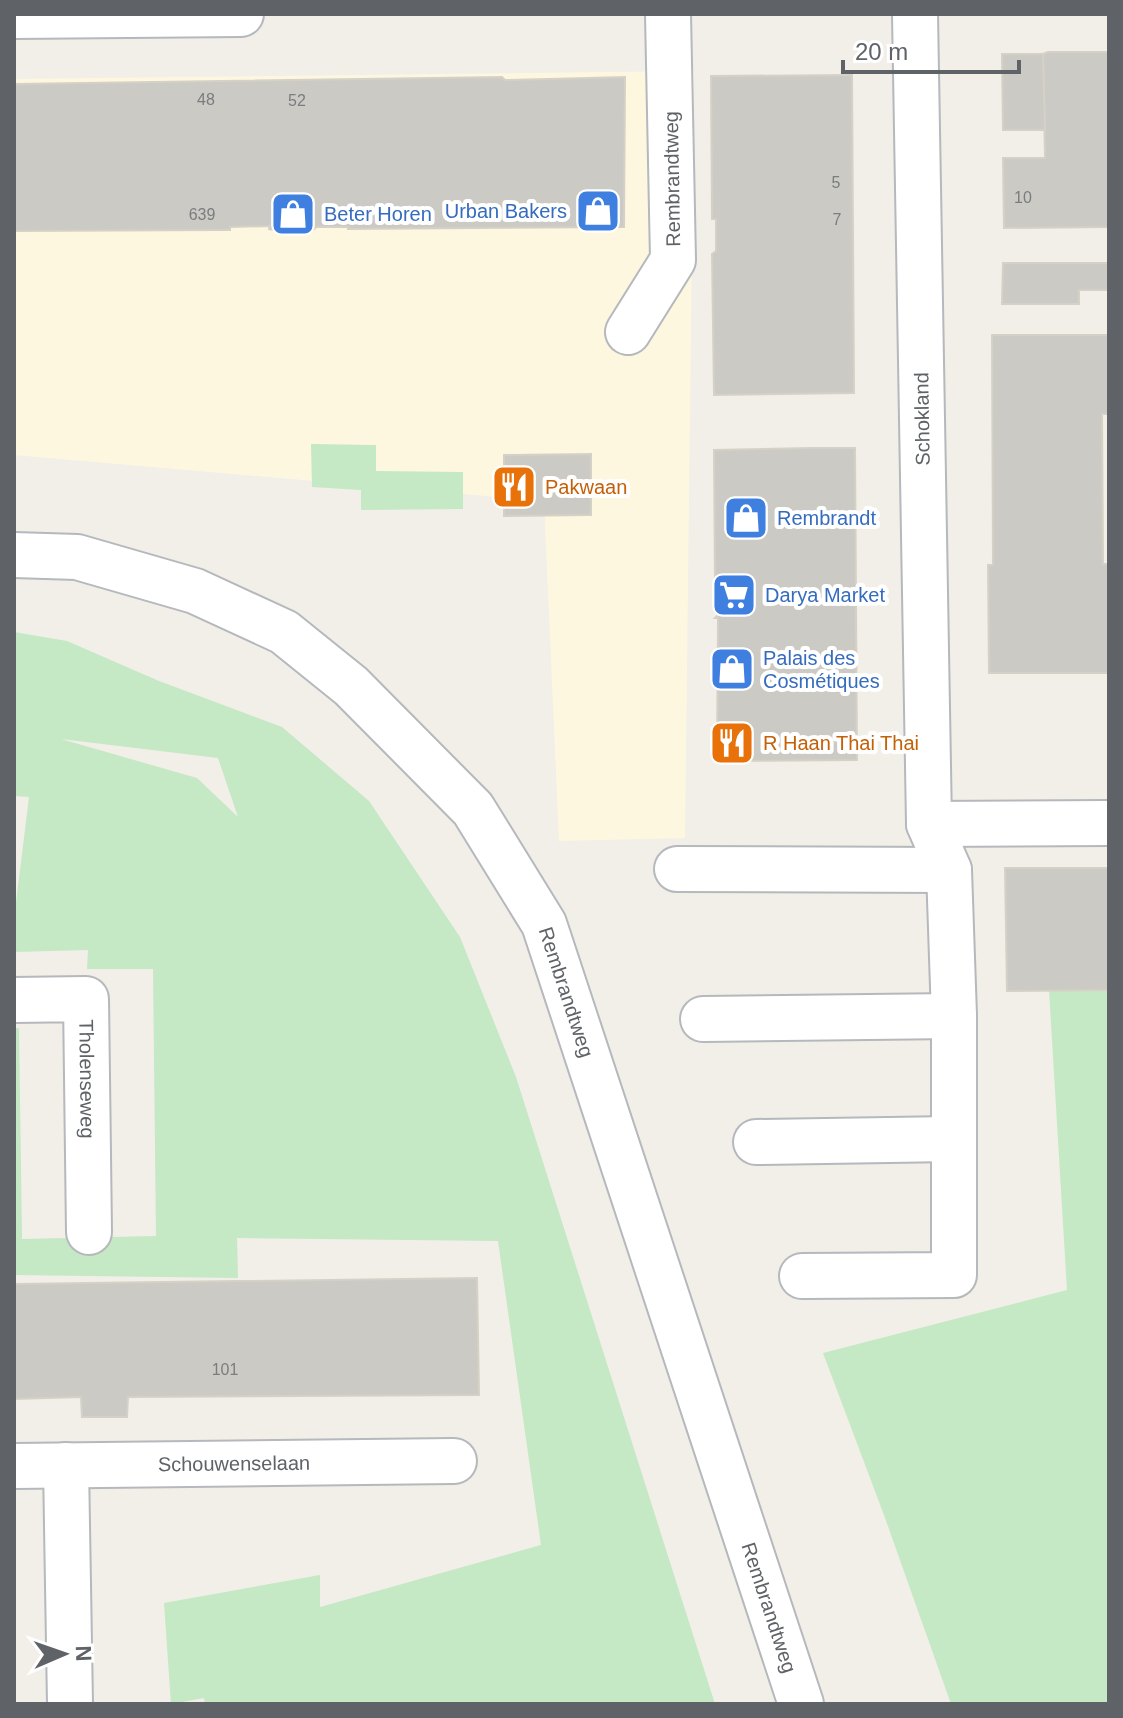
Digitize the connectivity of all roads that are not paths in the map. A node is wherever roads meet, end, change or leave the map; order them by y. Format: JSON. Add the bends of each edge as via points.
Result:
{"nodes":[{"id":1,"x":241,"y":14,"type":"edge"},
{"id":2,"x":668,"y":14,"type":"edge"},
{"id":3,"x":915,"y":14,"type":"edge"},
{"id":4,"x":108,"y":15,"type":"edge"},
{"id":5,"x":14,"y":16,"type":"edge"},
{"id":6,"x":628,"y":332,"type":"dead end"},
{"id":7,"x":14,"y":555,"type":"edge"},
{"id":8,"x":1109,"y":823,"type":"edge"},
{"id":9,"x":929,"y":824,"type":"junction"},
{"id":10,"x":677,"y":869,"type":"dead end"},
{"id":11,"x":949,"y":870,"type":"junction"},
{"id":12,"x":14,"y":1000,"type":"edge"},
{"id":13,"x":954,"y":1016,"type":"junction"},
{"id":14,"x":703,"y":1019,"type":"dead end"},
{"id":15,"x":952,"y":1139,"type":"junction"},
{"id":16,"x":756,"y":1142,"type":"dead end"},
{"id":17,"x":89,"y":1232,"type":"dead end"},
{"id":18,"x":802,"y":1276,"type":"dead end"},
{"id":19,"x":454,"y":1461,"type":"dead end"},
{"id":20,"x":66,"y":1465,"type":"junction"},
{"id":21,"x":14,"y":1466,"type":"edge"},
{"id":22,"x":70,"y":1704,"type":"edge"},
{"id":23,"x":801,"y":1704,"type":"edge"}],
"edges":[{"from":1,"to":4,"type":"street"},
{"from":2,"to":6,"type":"street","name":"Rembrandtweg","via":[[673,260]]},
{"from":3,"to":9,"type":"street","name":"Schokland"},
{"from":4,"to":5,"type":"street"},
{"from":7,"to":23,"type":"street","name":"Rembrandtweg","via":[[77,557],[107,565],[195,591],[284,632],[351,686],[473,809],[544,924]]},
{"from":8,"to":9,"type":"street"},
{"from":9,"to":11,"type":"street"},
{"from":10,"to":11,"type":"street"},
{"from":11,"to":13,"type":"street"},
{"from":12,"to":17,"type":"street","name":"Tholenseweg","via":[[86,999]]},
{"from":13,"to":14,"type":"street"},
{"from":13,"to":15,"type":"street"},
{"from":15,"to":16,"type":"street"},
{"from":15,"to":18,"type":"street","via":[[954,1275]]},
{"from":19,"to":20,"type":"street","name":"Schouwenselaan"},
{"from":20,"to":21,"type":"street","name":"Schouwenselaan"},
{"from":20,"to":22,"type":"street"}]}
